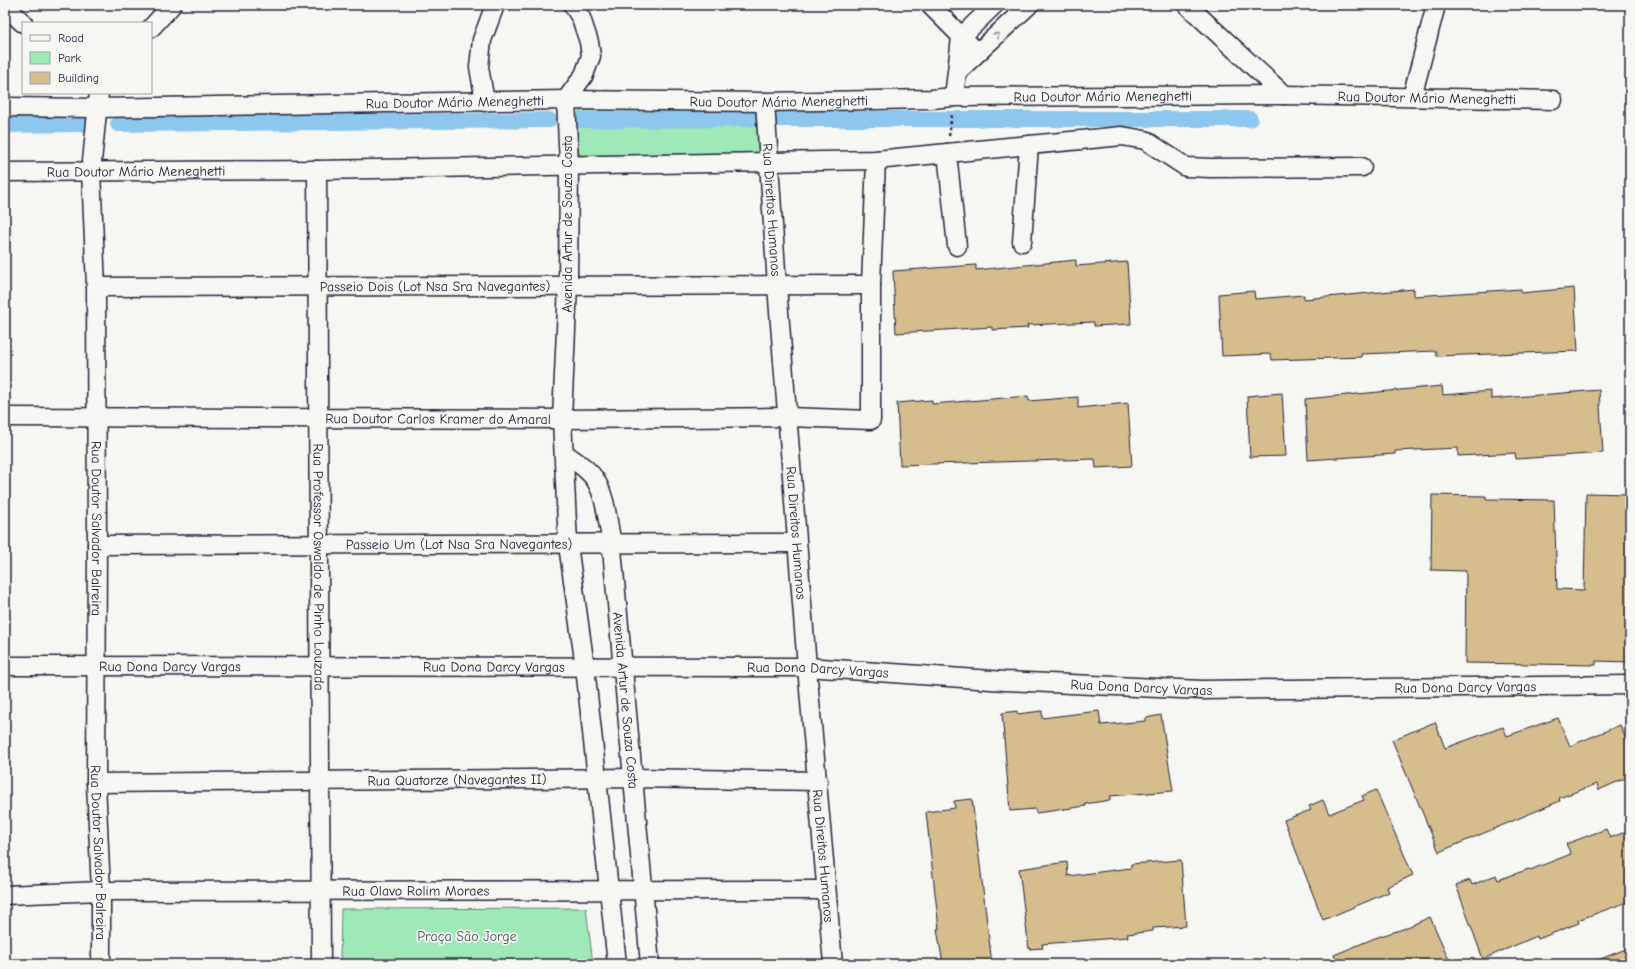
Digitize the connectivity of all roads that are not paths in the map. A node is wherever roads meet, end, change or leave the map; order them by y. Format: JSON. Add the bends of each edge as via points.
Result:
{"nodes":[{"id":1,"x":172,"y":5,"type":"edge"},
{"id":2,"x":495,"y":5,"type":"edge"},
{"id":3,"x":573,"y":5,"type":"edge"},
{"id":4,"x":930,"y":5,"type":"edge"},
{"id":5,"x":994,"y":5,"type":"edge"},
{"id":6,"x":1029,"y":5,"type":"edge"},
{"id":7,"x":1186,"y":5,"type":"edge"},
{"id":8,"x":1436,"y":5,"type":"edge"},
{"id":9,"x":5,"y":6,"type":"edge"},
{"id":10,"x":23,"y":22,"type":"edge"},
{"id":11,"x":152,"y":27,"type":"edge"},
{"id":12,"x":961,"y":37,"type":"junction"},
{"id":13,"x":979,"y":53,"type":"junction"},
{"id":14,"x":958,"y":71,"type":"junction"},
{"id":15,"x":1284,"y":94,"type":"junction"},
{"id":16,"x":1412,"y":97,"type":"junction"},
{"id":17,"x":98,"y":100,"type":"edge"},
{"id":18,"x":566,"y":100,"type":"junction"},
{"id":19,"x":1553,"y":100,"type":"dead end"},
{"id":20,"x":485,"y":102,"type":"junction"},
{"id":21,"x":765,"y":102,"type":"junction"},
{"id":22,"x":953,"y":104,"type":"junction"},
{"id":23,"x":5,"y":107,"type":"edge"},
{"id":24,"x":1029,"y":145,"type":"junction"},
{"id":25,"x":947,"y":153,"type":"junction"},
{"id":26,"x":876,"y":160,"type":"junction"},
{"id":27,"x":768,"y":162,"type":"junction"},
{"id":28,"x":569,"y":165,"type":"junction"},
{"id":29,"x":1362,"y":167,"type":"dead end"},
{"id":30,"x":316,"y":170,"type":"junction"},
{"id":31,"x":91,"y":171,"type":"junction"},
{"id":32,"x":5,"y":172,"type":"edge"},
{"id":33,"x":1022,"y":242,"type":"dead end"},
{"id":34,"x":957,"y":246,"type":"dead end"},
{"id":35,"x":568,"y":285,"type":"junction"},
{"id":36,"x":871,"y":285,"type":"junction"},
{"id":37,"x":317,"y":286,"type":"junction"},
{"id":38,"x":777,"y":286,"type":"junction"},
{"id":39,"x":96,"y":287,"type":"junction"},
{"id":40,"x":5,"y":417,"type":"edge"},
{"id":41,"x":97,"y":417,"type":"junction"},
{"id":42,"x":788,"y":417,"type":"junction"},
{"id":43,"x":318,"y":418,"type":"junction"},
{"id":44,"x":562,"y":419,"type":"junction"},
{"id":45,"x":564,"y":453,"type":"junction"},
{"id":46,"x":797,"y":543,"type":"junction"},
{"id":47,"x":97,"y":545,"type":"junction"},
{"id":48,"x":319,"y":545,"type":"junction"},
{"id":49,"x":568,"y":545,"type":"junction"},
{"id":50,"x":5,"y":666,"type":"edge"},
{"id":51,"x":95,"y":666,"type":"junction"},
{"id":52,"x":320,"y":666,"type":"junction"},
{"id":53,"x":585,"y":667,"type":"junction"},
{"id":54,"x":623,"y":667,"type":"junction"},
{"id":55,"x":807,"y":667,"type":"junction"},
{"id":56,"x":1630,"y":685,"type":"edge"},
{"id":57,"x":598,"y":778,"type":"junction"},
{"id":58,"x":632,"y":778,"type":"junction"},
{"id":59,"x":320,"y":781,"type":"junction"},
{"id":60,"x":818,"y":781,"type":"junction"},
{"id":61,"x":96,"y":783,"type":"junction"},
{"id":62,"x":826,"y":890,"type":"junction"},
{"id":63,"x":101,"y":891,"type":"junction"},
{"id":64,"x":321,"y":891,"type":"junction"},
{"id":65,"x":608,"y":891,"type":"junction"},
{"id":66,"x":643,"y":891,"type":"junction"},
{"id":67,"x":5,"y":895,"type":"edge"},
{"id":68,"x":101,"y":964,"type":"edge"},
{"id":69,"x":321,"y":964,"type":"edge"},
{"id":70,"x":617,"y":964,"type":"edge"},
{"id":71,"x":650,"y":964,"type":"edge"},
{"id":72,"x":833,"y":964,"type":"edge"}],
"edges":[{"from":1,"to":11,"type":"street"},
{"from":2,"to":20,"type":"street","via":[[482,40],[479,67]]},
{"from":3,"to":18,"type":"street","via":[[581,18],[591,56],[584,75]]},
{"from":4,"to":12,"type":"street"},
{"from":5,"to":12,"type":"street"},
{"from":13,"to":6,"type":"street","one_way":true},
{"from":7,"to":15,"type":"street"},
{"from":8,"to":16,"type":"street"},
{"from":9,"to":10,"type":"street"},
{"from":12,"to":13,"type":"street"},
{"from":12,"to":14,"type":"street"},
{"from":13,"to":14,"type":"street"},
{"from":14,"to":22,"type":"street"},
{"from":15,"to":16,"type":"street","name":"Rua Doutor Mário Meneghetti"},
{"from":15,"to":22,"type":"street","name":"Rua Doutor Mário Meneghetti"},
{"from":16,"to":19,"type":"street","name":"Rua Doutor Mário Meneghetti"},
{"from":17,"to":20,"type":"street","name":"Rua Doutor Mário Meneghetti"},
{"from":17,"to":23,"type":"street","name":"Rua Doutor Mário Meneghetti"},
{"from":17,"to":31,"type":"street","name":"Rua Doutor Salvador Balreira"},
{"from":18,"to":20,"type":"street","name":"Rua Doutor Mário Meneghetti"},
{"from":18,"to":21,"type":"street","name":"Rua Doutor Mário Meneghetti"},
{"from":18,"to":28,"type":"street","name":"Avenida Artur de Souza Costa"},
{"from":21,"to":22,"type":"street","name":"Rua Doutor Mário Meneghetti","via":[[930,99]]},
{"from":21,"to":27,"type":"street","name":"Rua Direitos Humanos"},
{"from":24,"to":25,"type":"street","name":"Rua Doutor Mário Meneghetti"},
{"from":24,"to":29,"type":"street","name":"Rua Doutor Mário Meneghetti","via":[[1122,136],[1145,140],[1186,167]]},
{"from":24,"to":33,"type":"street"},
{"from":25,"to":26,"type":"street","name":"Rua Doutor Mário Meneghetti"},
{"from":25,"to":34,"type":"street"},
{"from":26,"to":27,"type":"street","name":"Rua Doutor Mário Meneghetti"},
{"from":26,"to":36,"type":"street"},
{"from":27,"to":28,"type":"street","name":"Rua Doutor Mário Meneghetti"},
{"from":27,"to":38,"type":"street","name":"Rua Direitos Humanos"},
{"from":28,"to":30,"type":"street","name":"Rua Doutor Mário Meneghetti"},
{"from":28,"to":35,"type":"street","name":"Avenida Artur de Souza Costa"},
{"from":30,"to":31,"type":"street","name":"Rua Doutor Mário Meneghetti"},
{"from":30,"to":37,"type":"street","name":"Rua Professor Oswaldo de Pinho Louzada"},
{"from":31,"to":32,"type":"street","name":"Rua Doutor Mário Meneghetti"},
{"from":31,"to":39,"type":"street","name":"Rua Doutor Salvador Balreira"},
{"from":35,"to":37,"type":"street","name":"Passeio Dois (Lot Nsa Sra Navegantes)"},
{"from":35,"to":38,"type":"street","name":"Passeio Dois (Lot Nsa Sra Navegantes)"},
{"from":35,"to":44,"type":"street","name":"Avenida Artur de Souza Costa"},
{"from":36,"to":38,"type":"street","name":"Passeio Dois (Lot Nsa Sra Navegantes)"},
{"from":36,"to":42,"type":"street","name":"Rua Doutor Carlos Kramer do Amaral","via":[[871,420]]},
{"from":37,"to":39,"type":"street","name":"Passeio Dois (Lot Nsa Sra Navegantes)"},
{"from":37,"to":43,"type":"street","name":"Rua Professor Oswaldo de Pinho Louzada"},
{"from":38,"to":42,"type":"street","name":"Rua Direitos Humanos"},
{"from":39,"to":41,"type":"street","name":"Rua Doutor Salvador Balreira"},
{"from":40,"to":41,"type":"street","name":"Rua Doutor Carlos Kramer do Amaral"},
{"from":41,"to":43,"type":"street","name":"Rua Doutor Carlos Kramer do Amaral"},
{"from":41,"to":47,"type":"street","name":"Rua Doutor Salvador Balreira"},
{"from":42,"to":44,"type":"street","name":"Rua Doutor Carlos Kramer do Amaral"},
{"from":42,"to":46,"type":"street","name":"Rua Direitos Humanos"},
{"from":43,"to":44,"type":"street","name":"Rua Doutor Carlos Kramer do Amaral"},
{"from":43,"to":48,"type":"street","name":"Rua Professor Oswaldo de Pinho Louzada"},
{"from":44,"to":45,"type":"street","name":"Avenida Artur de Souza Costa"},
{"from":45,"to":49,"type":"street","name":"Avenida Artur de Souza Costa"},
{"from":45,"to":54,"type":"street","name":"Avenida Artur de Souza Costa","via":[[596,480],[604,500],[611,538]]},
{"from":46,"to":49,"type":"street","name":"Passeio Um (Lot Nsa Sra Navegantes)"},
{"from":46,"to":55,"type":"street","name":"Rua Direitos Humanos"},
{"from":47,"to":48,"type":"street","name":"Passeio Um (Lot Nsa Sra Navegantes)"},
{"from":47,"to":51,"type":"street","name":"Rua Doutor Salvador Balreira"},
{"from":48,"to":49,"type":"street","name":"Passeio Um (Lot Nsa Sra Navegantes)"},
{"from":48,"to":52,"type":"street","name":"Rua Professor Oswaldo de Pinho Louzada"},
{"from":49,"to":53,"type":"street","name":"Avenida Artur de Souza Costa"},
{"from":50,"to":51,"type":"street","name":"Rua Dona Darcy Vargas"},
{"from":51,"to":52,"type":"street","name":"Rua Dona Darcy Vargas"},
{"from":51,"to":61,"type":"street","name":"Rua Doutor Salvador Balreira"},
{"from":52,"to":53,"type":"street","name":"Rua Dona Darcy Vargas"},
{"from":52,"to":59,"type":"street","name":"Rua Professor Oswaldo de Pinho Louzada"},
{"from":53,"to":54,"type":"street","name":"Rua Dona Darcy Vargas"},
{"from":53,"to":57,"type":"street","name":"Avenida Artur de Souza Costa"},
{"from":54,"to":55,"type":"street","name":"Rua Dona Darcy Vargas"},
{"from":54,"to":58,"type":"street","name":"Avenida Artur de Souza Costa"},
{"from":55,"to":56,"type":"street","name":"Rua Dona Darcy Vargas","via":[[1005,682],[1202,690]]},
{"from":55,"to":60,"type":"street","name":"Rua Direitos Humanos"},
{"from":57,"to":58,"type":"street","name":"Rua Quatorze (Navegantes II)"},
{"from":57,"to":59,"type":"street","name":"Rua Quatorze (Navegantes II)"},
{"from":57,"to":65,"type":"street","name":"Avenida Artur de Souza Costa"},
{"from":58,"to":60,"type":"street","name":"Rua Quatorze (Navegantes II)"},
{"from":58,"to":66,"type":"street","name":"Avenida Artur de Souza Costa"},
{"from":59,"to":61,"type":"street","name":"Rua Quatorze (Navegantes II)"},
{"from":59,"to":64,"type":"street","name":"Rua Professor Oswaldo de Pinho Louzada"},
{"from":60,"to":62,"type":"street","name":"Rua Direitos Humanos"},
{"from":61,"to":63,"type":"street","name":"Rua Doutor Salvador Balreira"},
{"from":62,"to":66,"type":"street","name":"Rua Olavo Rolim Moraes"},
{"from":62,"to":72,"type":"street","name":"Rua Direitos Humanos"},
{"from":63,"to":64,"type":"street","name":"Rua Olavo Rolim Moraes"},
{"from":63,"to":67,"type":"street","name":"Rua Olavo Rolim Moraes"},
{"from":63,"to":68,"type":"street","name":"Rua Doutor Salvador Balreira"},
{"from":64,"to":65,"type":"street","name":"Rua Olavo Rolim Moraes"},
{"from":64,"to":69,"type":"street","name":"Rua Professor Oswaldo de Pinho Louzada"},
{"from":65,"to":66,"type":"street","name":"Rua Olavo Rolim Moraes"},
{"from":65,"to":70,"type":"street","name":"Avenida Artur de Souza Costa"},
{"from":66,"to":71,"type":"street","name":"Avenida Artur de Souza Costa"}]}
